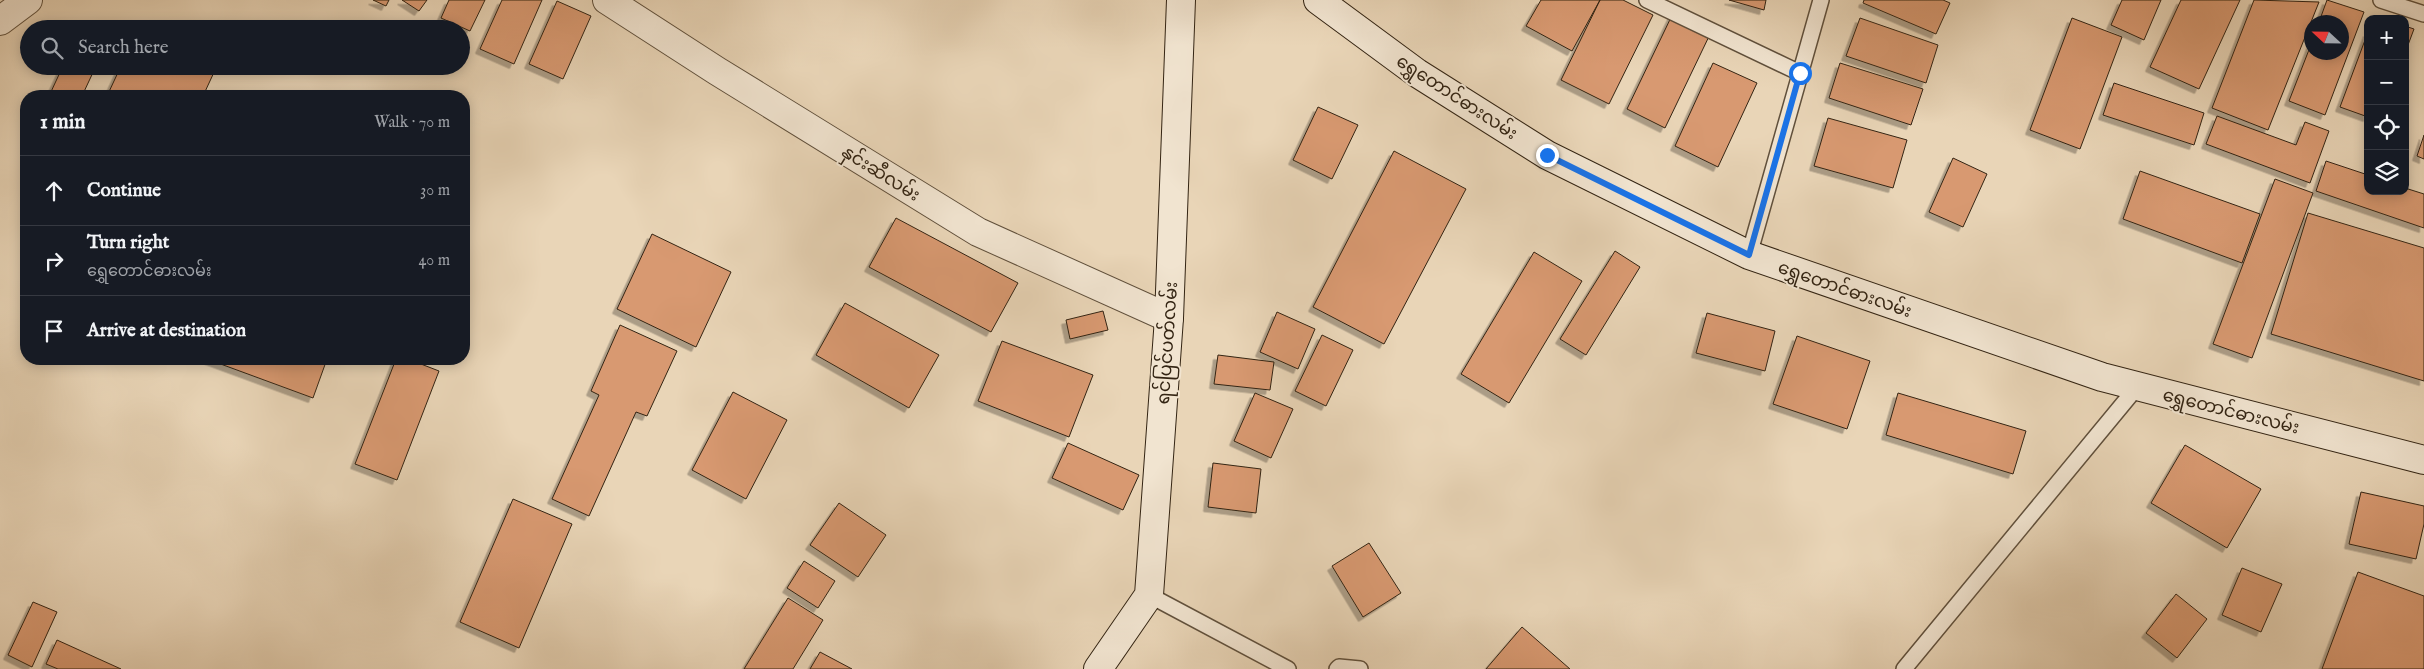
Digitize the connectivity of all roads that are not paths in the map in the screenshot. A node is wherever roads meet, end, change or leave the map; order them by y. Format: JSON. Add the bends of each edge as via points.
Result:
{"nodes":[{"id":1,"x":28,"y":0,"type":"edge"},
{"id":2,"x":607,"y":0,"type":"edge"},
{"id":3,"x":1182,"y":0,"type":"edge"},
{"id":4,"x":1318,"y":0,"type":"edge"},
{"id":5,"x":1647,"y":0,"type":"edge"},
{"id":6,"x":1821,"y":0,"type":"edge"},
{"id":7,"x":2381,"y":0,"type":"edge"},
{"id":8,"x":2424,"y":14,"type":"edge"},
{"id":9,"x":0,"y":21,"type":"edge"},
{"id":10,"x":1800,"y":73,"type":"junction"},
{"id":11,"x":1749,"y":255,"type":"junction"},
{"id":12,"x":1169,"y":318,"type":"junction"},
{"id":13,"x":2137,"y":387,"type":"junction"},
{"id":14,"x":2424,"y":460,"type":"edge"},
{"id":15,"x":1149,"y":595,"type":"junction"},
{"id":16,"x":1098,"y":669,"type":"edge"},
{"id":17,"x":1288,"y":669,"type":"edge"},
{"id":18,"x":1337,"y":669,"type":"edge"},
{"id":19,"x":1360,"y":669,"type":"edge"},
{"id":20,"x":1904,"y":669,"type":"edge"}],
"edges":[{"from":1,"to":9,"type":"street"},
{"from":2,"to":12,"type":"street","name":"နှင်းဆီလမ်း","via":[[978,232]]},
{"from":3,"to":12,"type":"street","name":"ရင်ပြင်ပတ်လမ်း"},
{"from":4,"to":11,"type":"street","name":"ရွှေတောင်ဓားလမ်း","via":[[1417,73],[1547,155]]},
{"from":5,"to":10,"type":"lane"},
{"from":6,"to":10,"type":"lane"},
{"from":7,"to":8,"type":"lane"},
{"from":10,"to":11,"type":"lane"},
{"from":11,"to":13,"type":"street","name":"ရွှေတောင်ဓားလမ်း"},
{"from":12,"to":15,"type":"street","name":"ရင်ပြင်ပတ်လမ်း"},
{"from":13,"to":14,"type":"street","name":"ရွှေတောင်ဓားလမ်း"},
{"from":13,"to":20,"type":"lane"},
{"from":15,"to":16,"type":"street"},
{"from":15,"to":17,"type":"lane"},
{"from":18,"to":19,"type":"lane"}]}
